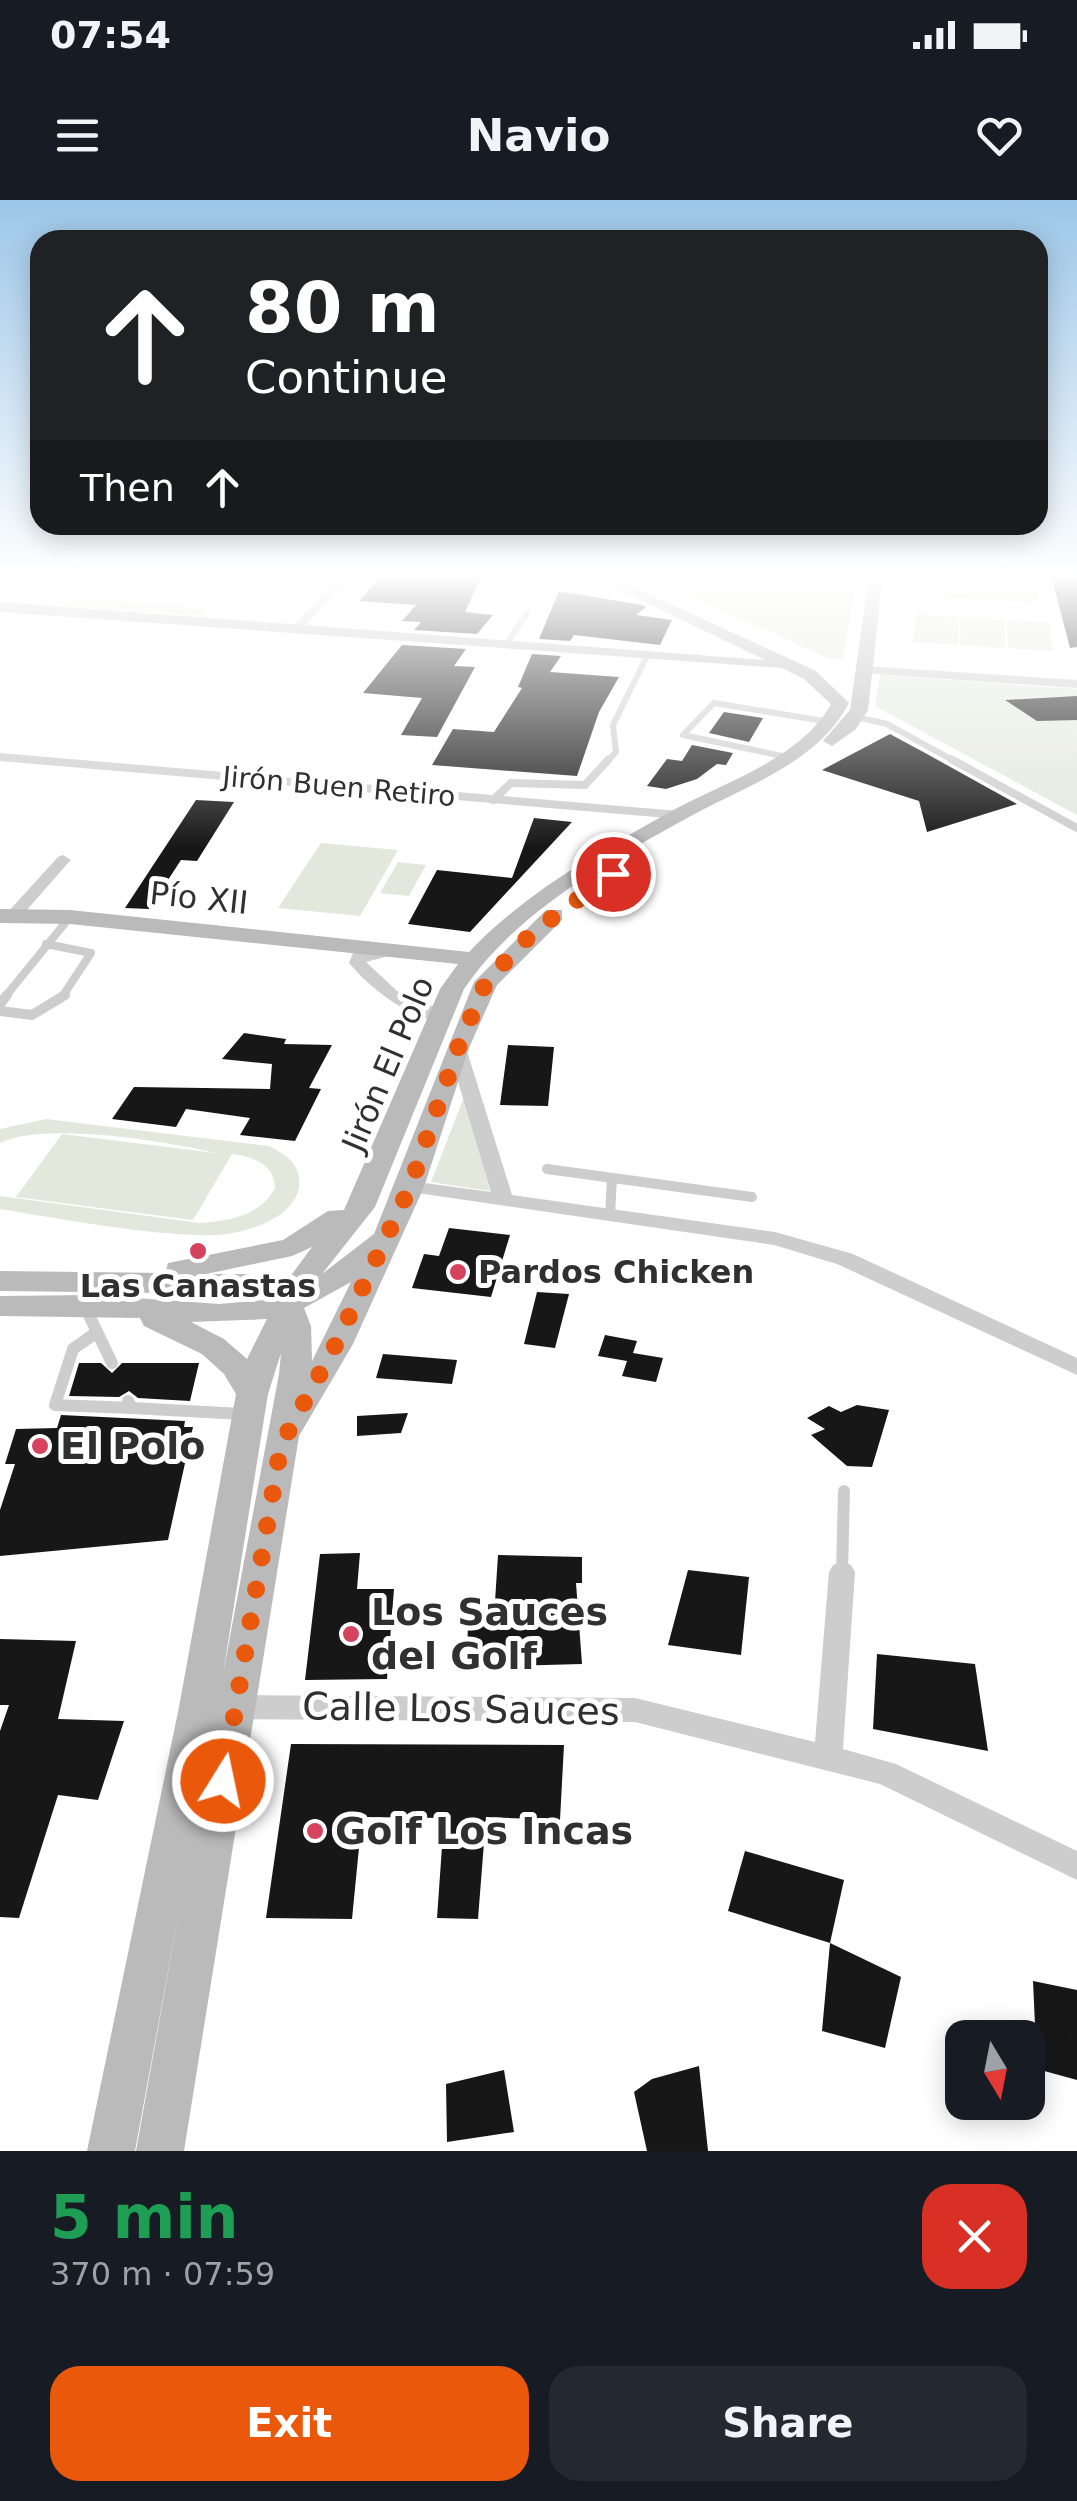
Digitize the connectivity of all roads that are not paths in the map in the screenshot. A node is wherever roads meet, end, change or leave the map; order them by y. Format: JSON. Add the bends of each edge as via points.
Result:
{"nodes":[{"id":1,"x":642,"y":666,"type":"edge"},
{"id":2,"x":777,"y":666,"type":"edge"},
{"id":3,"x":791,"y":666,"type":"edge"},
{"id":4,"x":817,"y":666,"type":"edge"},
{"id":5,"x":817,"y":666,"type":"edge"},
{"id":6,"x":864,"y":666,"type":"edge"},
{"id":7,"x":864,"y":670,"type":"junction"},
{"id":8,"x":838,"y":674,"type":"junction"},
{"id":9,"x":810,"y":675,"type":"junction"},
{"id":10,"x":1077,"y":684,"type":"edge"},
{"id":11,"x":849,"y":711,"type":"junction"},
{"id":12,"x":782,"y":756,"type":"junction"},
{"id":13,"x":0,"y":757,"type":"edge"},
{"id":14,"x":493,"y":800,"type":"junction"},
{"id":15,"x":679,"y":815,"type":"junction"},
{"id":16,"x":1077,"y":828,"type":"edge"},
{"id":17,"x":63,"y":860,"type":"dead end"},
{"id":18,"x":7,"y":916,"type":"edge"},
{"id":19,"x":70,"y":917,"type":"junction"},
{"id":20,"x":46,"y":944,"type":"junction"},
{"id":21,"x":392,"y":950,"type":"junction"},
{"id":22,"x":474,"y":959,"type":"junction"},
{"id":23,"x":0,"y":1007,"type":"edge"},
{"id":24,"x":442,"y":1017,"type":"junction"},
{"id":25,"x":458,"y":1048,"type":"junction"},
{"id":26,"x":392,"y":1137,"type":"junction"},
{"id":27,"x":547,"y":1169,"type":"dead end"},
{"id":28,"x":612,"y":1178,"type":"junction"},
{"id":29,"x":410,"y":1187,"type":"junction"},
{"id":30,"x":752,"y":1197,"type":"dead end"},
{"id":31,"x":503,"y":1200,"type":"junction"},
{"id":32,"x":610,"y":1216,"type":"junction"},
{"id":33,"x":390,"y":1228,"type":"junction"},
{"id":34,"x":0,"y":1281,"type":"edge"},
{"id":35,"x":289,"y":1303,"type":"junction"},
{"id":36,"x":0,"y":1306,"type":"edge"},
{"id":37,"x":98,"y":1306,"type":"junction"},
{"id":38,"x":112,"y":1364,"type":"dead end"},
{"id":39,"x":1077,"y":1367,"type":"edge"},
{"id":40,"x":251,"y":1404,"type":"junction"},
{"id":41,"x":281,"y":1445,"type":"junction"},
{"id":42,"x":844,"y":1491,"type":"dead end"},
{"id":43,"x":842,"y":1572,"type":"joint"},
{"id":44,"x":235,"y":1707,"type":"junction"},
{"id":45,"x":828,"y":1756,"type":"junction"},
{"id":46,"x":1077,"y":1866,"type":"edge"},
{"id":47,"x":110,"y":2151,"type":"edge"},
{"id":48,"x":160,"y":2151,"type":"edge"}],
"edges":[{"from":1,"to":14,"type":"lane","via":[[613,725],[616,752],[591,782],[510,784]]},
{"from":2,"to":9,"type":"main road"},
{"from":3,"to":9,"type":"main road"},
{"from":4,"to":8,"type":"main road"},
{"from":5,"to":8,"type":"main road"},
{"from":6,"to":7,"type":"main road"},
{"from":7,"to":10,"type":"street"},
{"from":7,"to":11,"type":"main road"},
{"from":8,"to":11,"type":"main road"},
{"from":9,"to":11,"type":"main road"},
{"from":11,"to":12,"type":"main road","name":"Jirón El Polo"},
{"from":11,"to":12,"type":"lane","via":[[714,703],[683,735]]},
{"from":11,"to":16,"type":"lane","via":[[886,724]]},
{"from":11,"to":25,"type":"main road","name":"Jirón El Polo","via":[[822,750],[613,874],[546,922],[492,972]]},
{"from":12,"to":15,"type":"main road","name":"Jirón El Polo"},
{"from":13,"to":14,"type":"street","name":"Jirón Buen Retiro"},
{"from":14,"to":15,"type":"street","name":"Jirón Buen Retiro"},
{"from":15,"to":22,"type":"main road","name":"Jirón El Polo","via":[[537,906]]},
{"from":17,"to":18,"type":"street"},
{"from":18,"to":19,"type":"main road","name":"Pío XII"},
{"from":19,"to":20,"type":"lane"},
{"from":19,"to":21,"type":"main road","name":"Pío XII"},
{"from":20,"to":23,"type":"lane"},
{"from":20,"to":23,"type":"lane","via":[[90,953],[55,1008],[35,1015]]},
{"from":21,"to":22,"type":"main road","name":"Pío XII"},
{"from":21,"to":24,"type":"street","via":[[357,963],[391,995]]},
{"from":22,"to":24,"type":"main road","name":"Jirón El Polo"},
{"from":24,"to":26,"type":"main road","name":"Jirón El Polo"},
{"from":25,"to":29,"type":"main road","name":"Jirón El Polo"},
{"from":25,"to":31,"type":"street"},
{"from":26,"to":35,"type":"main road","name":"Jirón El Polo","via":[[361,1208]]},
{"from":26,"to":37,"type":"main road","via":[[346,1210],[320,1233]]},
{"from":27,"to":28,"type":"lane"},
{"from":28,"to":30,"type":"lane"},
{"from":28,"to":32,"type":"lane"},
{"from":29,"to":31,"type":"street"},
{"from":29,"to":33,"type":"main road","name":"Jirón El Polo"},
{"from":31,"to":32,"type":"street"},
{"from":32,"to":39,"type":"street","via":[[775,1239],[845,1258]]},
{"from":33,"to":35,"type":"main road","via":[[336,1281]]},
{"from":33,"to":41,"type":"main road","name":"Jirón El Polo"},
{"from":34,"to":37,"type":"main road"},
{"from":35,"to":37,"type":"main road","via":[[221,1317]]},
{"from":35,"to":40,"type":"main road","name":"Jirón El Polo","via":[[260,1363]]},
{"from":35,"to":41,"type":"main road","via":[[297,1341]]},
{"from":36,"to":37,"type":"main road"},
{"from":37,"to":38,"type":"lane"},
{"from":37,"to":40,"type":"main road","via":[[150,1317],[222,1350],[238,1366]]},
{"from":37,"to":40,"type":"lane","via":[[72,1349],[55,1406]]},
{"from":40,"to":47,"type":"main road","name":"Jirón El Polo"},
{"from":41,"to":44,"type":"main road"},
{"from":42,"to":43,"type":"lane"},
{"from":43,"to":45,"type":"street"},
{"from":44,"to":45,"type":"street","name":"Calle Los Sauces","via":[[635,1710]]},
{"from":44,"to":48,"type":"main road"},
{"from":45,"to":46,"type":"street","name":"Calle Los Sauces","via":[[886,1773]]}]}
